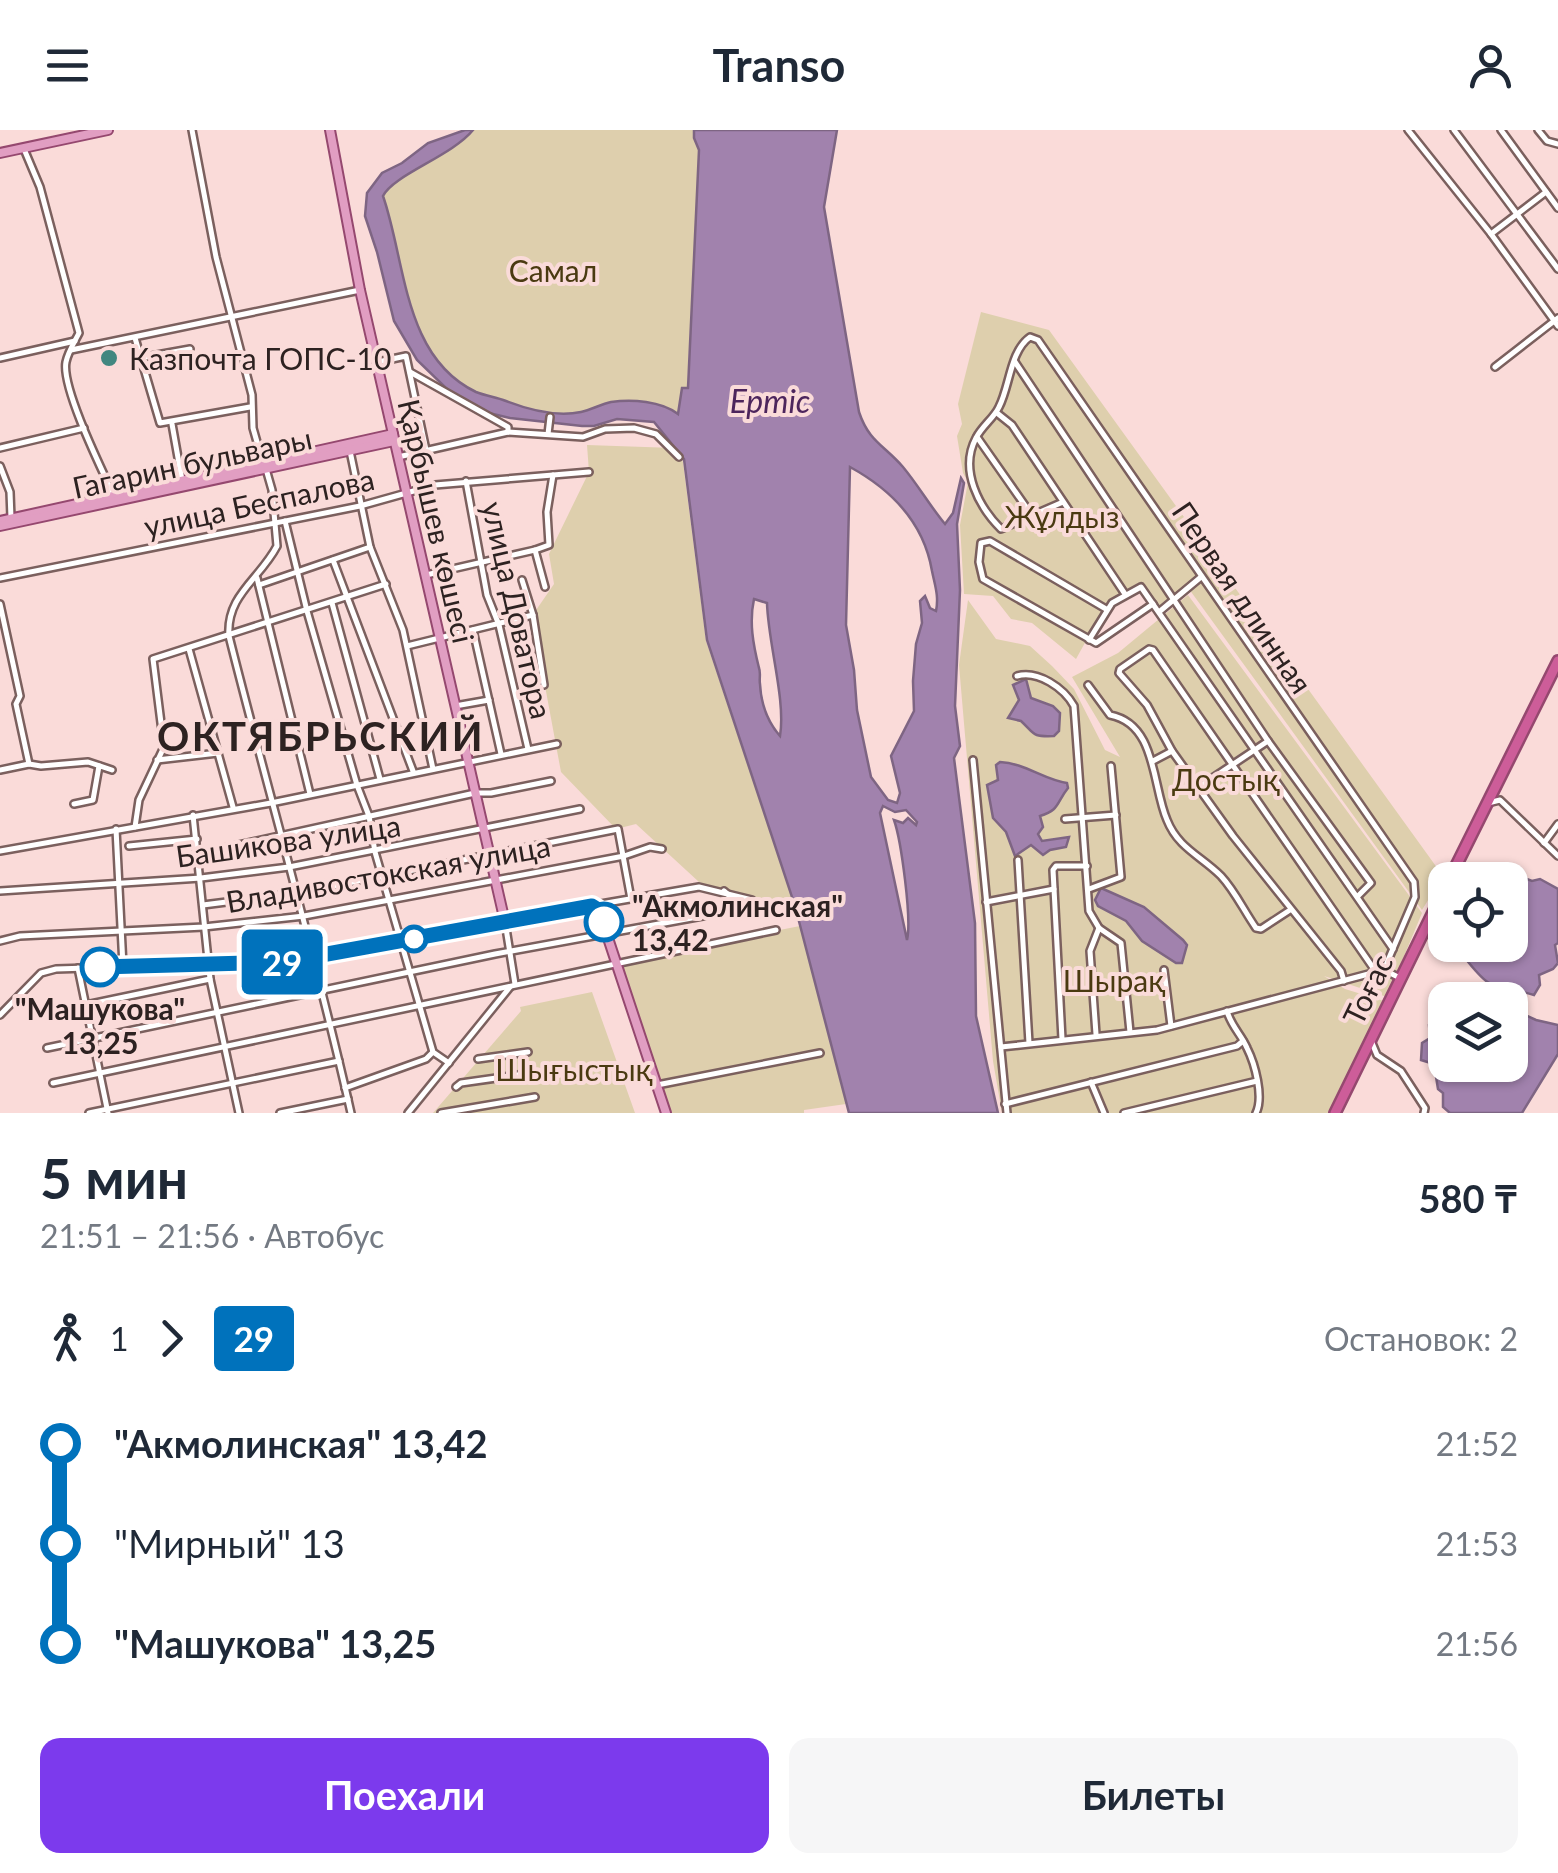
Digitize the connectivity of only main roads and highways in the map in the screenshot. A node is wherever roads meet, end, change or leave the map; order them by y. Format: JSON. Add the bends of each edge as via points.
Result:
{"nodes":[{"id":1,"x":108,"y":130,"type":"edge"},
{"id":2,"x":330,"y":130,"type":"edge"},
{"id":3,"x":0,"y":153,"type":"edge"},
{"id":4,"x":393,"y":438,"type":"junction"},
{"id":5,"x":264,"y":466,"type":"junction"},
{"id":6,"x":112,"y":498,"type":"junction"},
{"id":7,"x":0,"y":524,"type":"edge"},
{"id":8,"x":1558,"y":661,"type":"edge"},
{"id":9,"x":1458,"y":862,"type":"edge"},
{"id":10,"x":1428,"y":922,"type":"edge"},
{"id":11,"x":666,"y":1113,"type":"edge"},
{"id":12,"x":1335,"y":1113,"type":"edge"}],
"edges":[{"from":1,"to":3,"type":"main road"},
{"from":2,"to":4,"type":"main road","name":"Қарбышев көшесі"},
{"from":4,"to":5,"type":"main road","name":"Гагарин бульвары"},
{"from":4,"to":5,"type":"main road","name":"Гагарин бульвары"},
{"from":4,"to":11,"type":"main road","name":"Қарбышев көшесі","via":[[505,922],[592,906],[600,911]]},
{"from":5,"to":6,"type":"main road","name":"Гагарин бульвары"},
{"from":5,"to":6,"type":"main road","name":"Гагарин бульвары"},
{"from":6,"to":7,"type":"main road","name":"Гагарин бульвары"},
{"from":6,"to":7,"type":"main road","name":"Гагарин бульвары"},
{"from":8,"to":9,"type":"highway"},
{"from":10,"to":12,"type":"highway","name":"Тоғас"}]}
